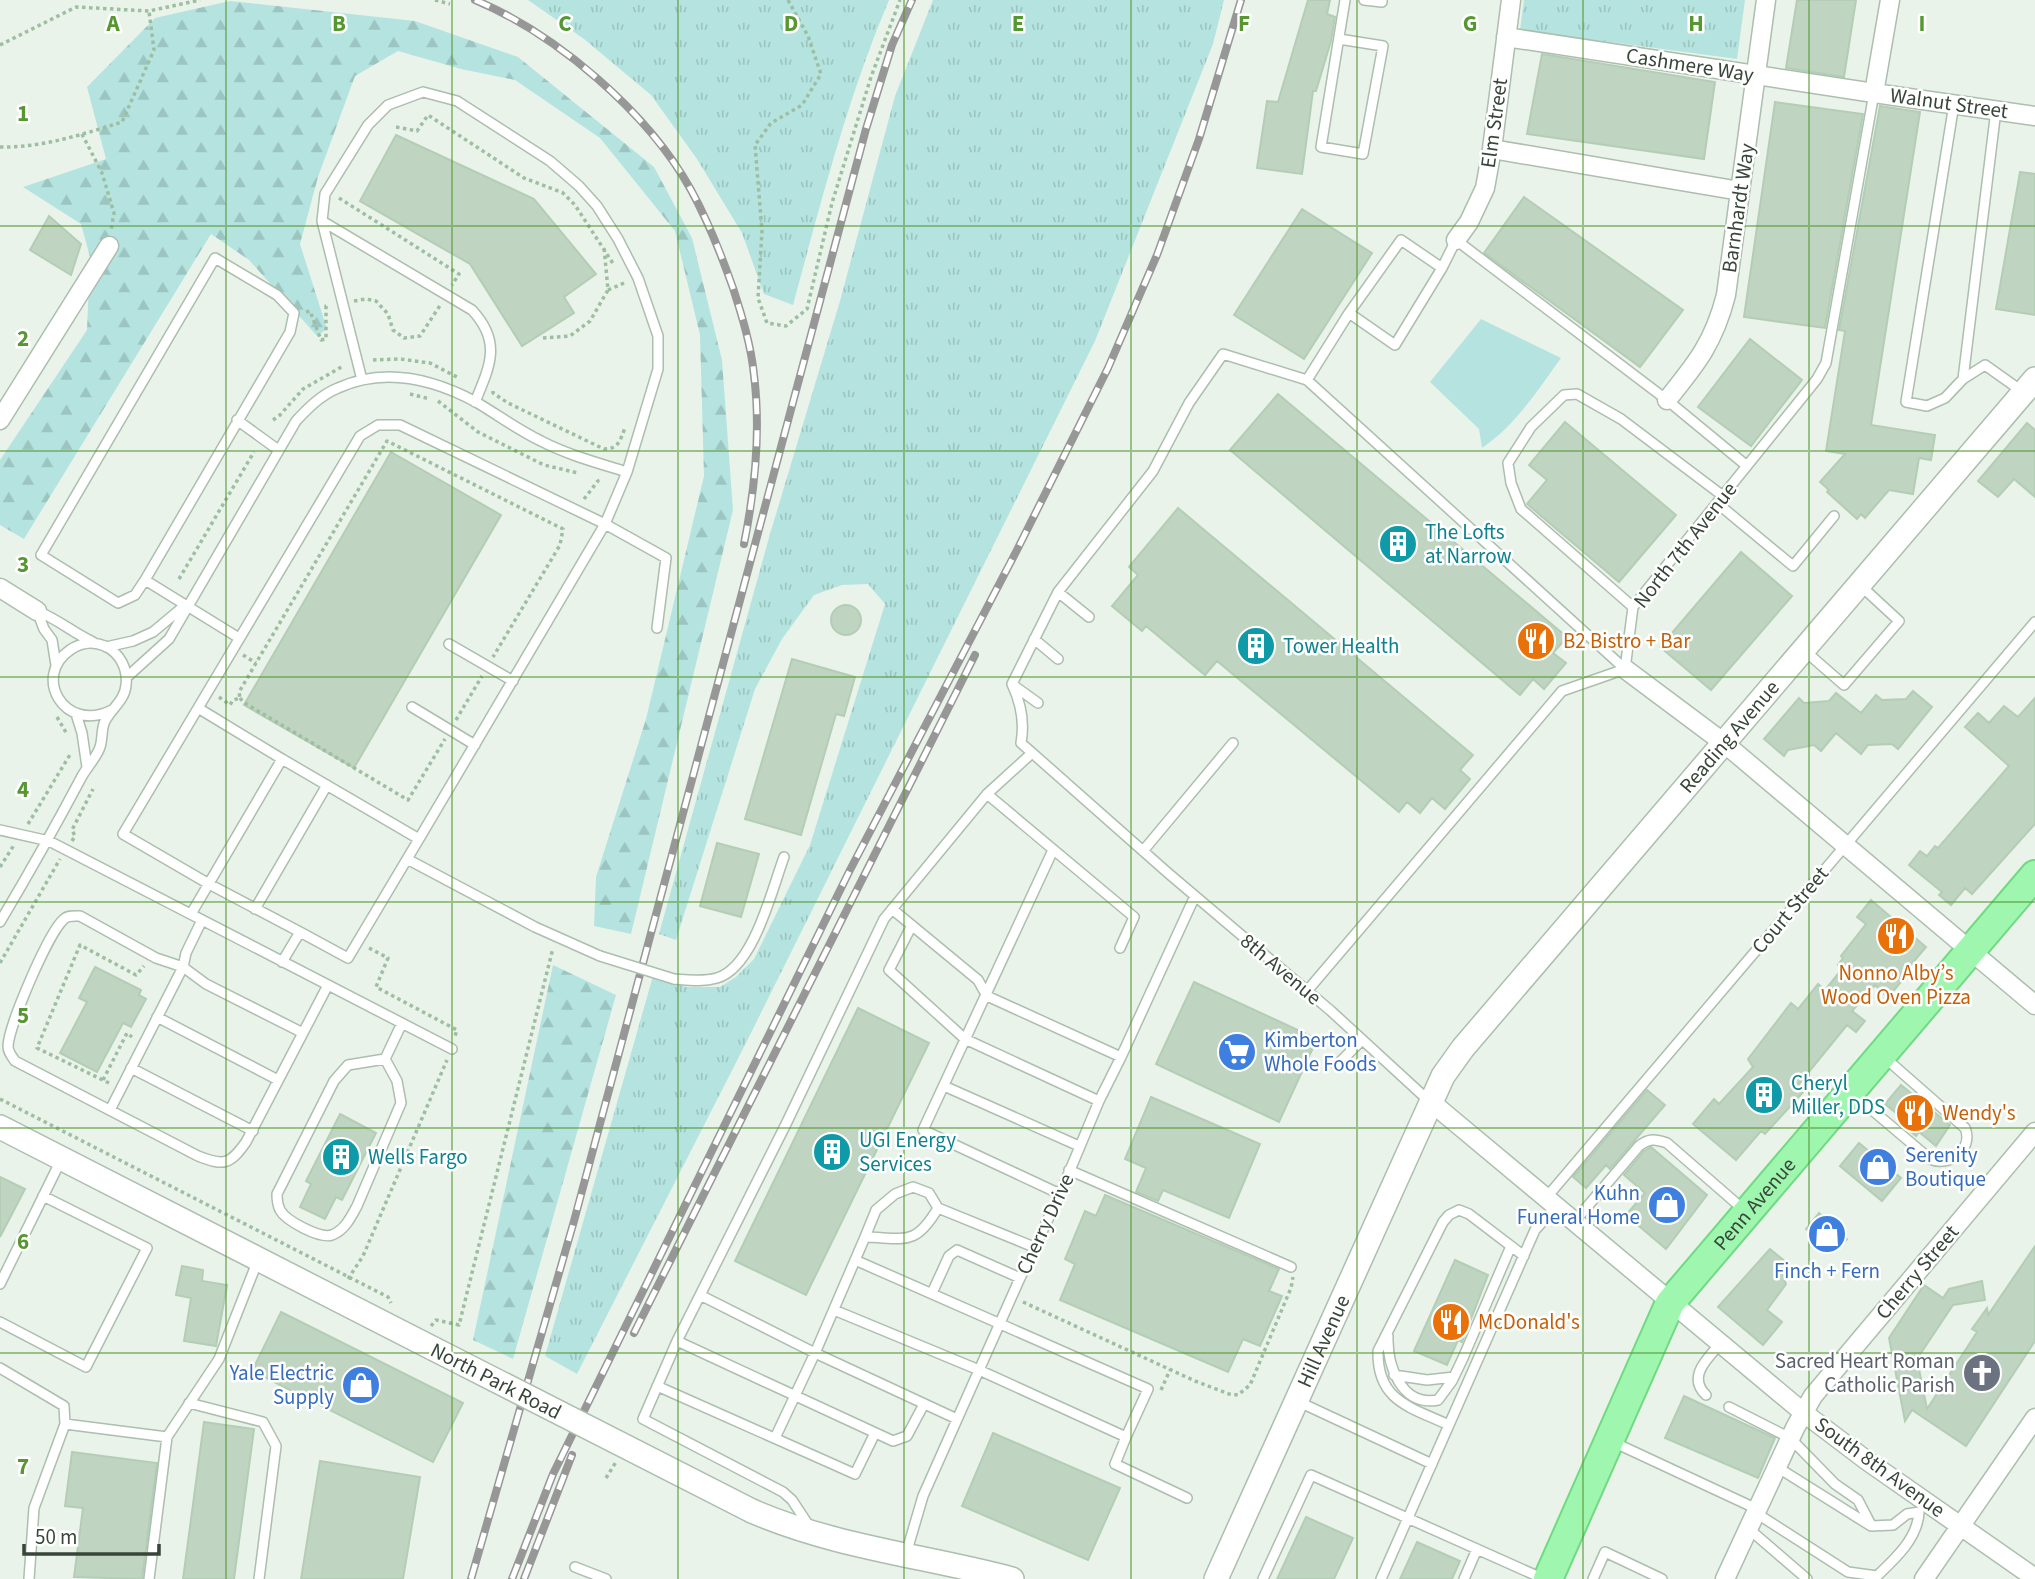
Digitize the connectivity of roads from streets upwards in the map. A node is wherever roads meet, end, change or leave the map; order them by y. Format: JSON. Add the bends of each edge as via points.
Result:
{"nodes":[{"id":1,"x":1511,"y":0,"type":"edge"},
{"id":2,"x":1766,"y":0,"type":"edge"},
{"id":3,"x":1890,"y":0,"type":"edge"},
{"id":4,"x":1506,"y":37,"type":"junction"},
{"id":5,"x":1756,"y":75,"type":"junction"},
{"id":6,"x":1874,"y":93,"type":"junction"},
{"id":7,"x":2035,"y":116,"type":"edge"},
{"id":8,"x":1492,"y":149,"type":"junction"},
{"id":9,"x":1740,"y":191,"type":"junction"},
{"id":10,"x":1456,"y":240,"type":"road end"},
{"id":11,"x":109,"y":246,"type":"road end"},
{"id":12,"x":2031,"y":391,"type":"edge"},
{"id":13,"x":1667,"y":400,"type":"road end"},
{"id":14,"x":0,"y":420,"type":"edge"},
{"id":15,"x":0,"y":588,"type":"edge"},
{"id":16,"x":37,"y":611,"type":"road end"},
{"id":17,"x":1625,"y":669,"type":"road end"},
{"id":18,"x":1724,"y":743,"type":"junction"},
{"id":19,"x":2035,"y":875,"type":"edge"},
{"id":20,"x":1971,"y":950,"type":"junction"},
{"id":21,"x":2035,"y":1005,"type":"edge"},
{"id":22,"x":1431,"y":1102,"type":"junction"},
{"id":23,"x":0,"y":1127,"type":"edge"},
{"id":24,"x":2035,"y":1132,"type":"edge"},
{"id":25,"x":1670,"y":1303,"type":"junction"},
{"id":26,"x":1804,"y":1413,"type":"junction"},
{"id":27,"x":2035,"y":1418,"type":"edge"},
{"id":28,"x":1960,"y":1525,"type":"junction"},
{"id":29,"x":2035,"y":1578,"type":"edge"},
{"id":30,"x":1012,"y":1579,"type":"edge"},
{"id":31,"x":1216,"y":1579,"type":"edge"},
{"id":32,"x":1546,"y":1579,"type":"edge"},
{"id":33,"x":1725,"y":1579,"type":"edge"},
{"id":34,"x":1924,"y":1579,"type":"edge"}],
"edges":[{"from":1,"to":4,"type":"street","name":"Elm Street"},
{"from":2,"to":5,"type":"street","name":"Barnhardt Way"},
{"from":3,"to":6,"type":"street","name":"Walnut Street"},
{"from":4,"to":5,"type":"street","name":"Cashmere Way"},
{"from":4,"to":8,"type":"street","name":"Elm Street"},
{"from":5,"to":6,"type":"street","name":"Cashmere Way"},
{"from":5,"to":9,"type":"street","name":"Barnhardt Way"},
{"from":6,"to":7,"type":"street","name":"Walnut Street"},
{"from":8,"to":9,"type":"street"},
{"from":8,"to":10,"type":"street","name":"Elm Street","via":[[1485,188]]},
{"from":9,"to":13,"type":"street","name":"Barnhardt Way","via":[[1726,295],[1714,334]]},
{"from":11,"to":14,"type":"street"},
{"from":12,"to":18,"type":"street","name":"Reading Avenue"},
{"from":15,"to":16,"type":"street"},
{"from":17,"to":18,"type":"street"},
{"from":18,"to":20,"type":"street"},
{"from":18,"to":22,"type":"street","name":"Reading Avenue","via":[[1463,1048]]},
{"from":19,"to":20,"type":"main road","name":"Penn Avenue"},
{"from":20,"to":21,"type":"street"},
{"from":20,"to":25,"type":"main road","name":"Penn Avenue"},
{"from":22,"to":25,"type":"street","name":"8th Avenue"},
{"from":22,"to":31,"type":"street","name":"Hill Avenue"},
{"from":23,"to":30,"type":"street","name":"North Park Road","bridge":true,"via":[[752,1511],[788,1527],[855,1545]]},
{"from":24,"to":26,"type":"street","name":"Cherry Street","via":[[1813,1396]]},
{"from":25,"to":26,"type":"street","name":"South 8th Avenue"},
{"from":25,"to":32,"type":"main road","name":"Penn Avenue"},
{"from":26,"to":28,"type":"street","name":"South 8th Avenue","via":[[1923,1507]]},
{"from":26,"to":33,"type":"street","name":"Cherry Street"},
{"from":27,"to":28,"type":"street"},
{"from":28,"to":29,"type":"street","name":"South 8th Avenue"},
{"from":28,"to":34,"type":"street"}]}
